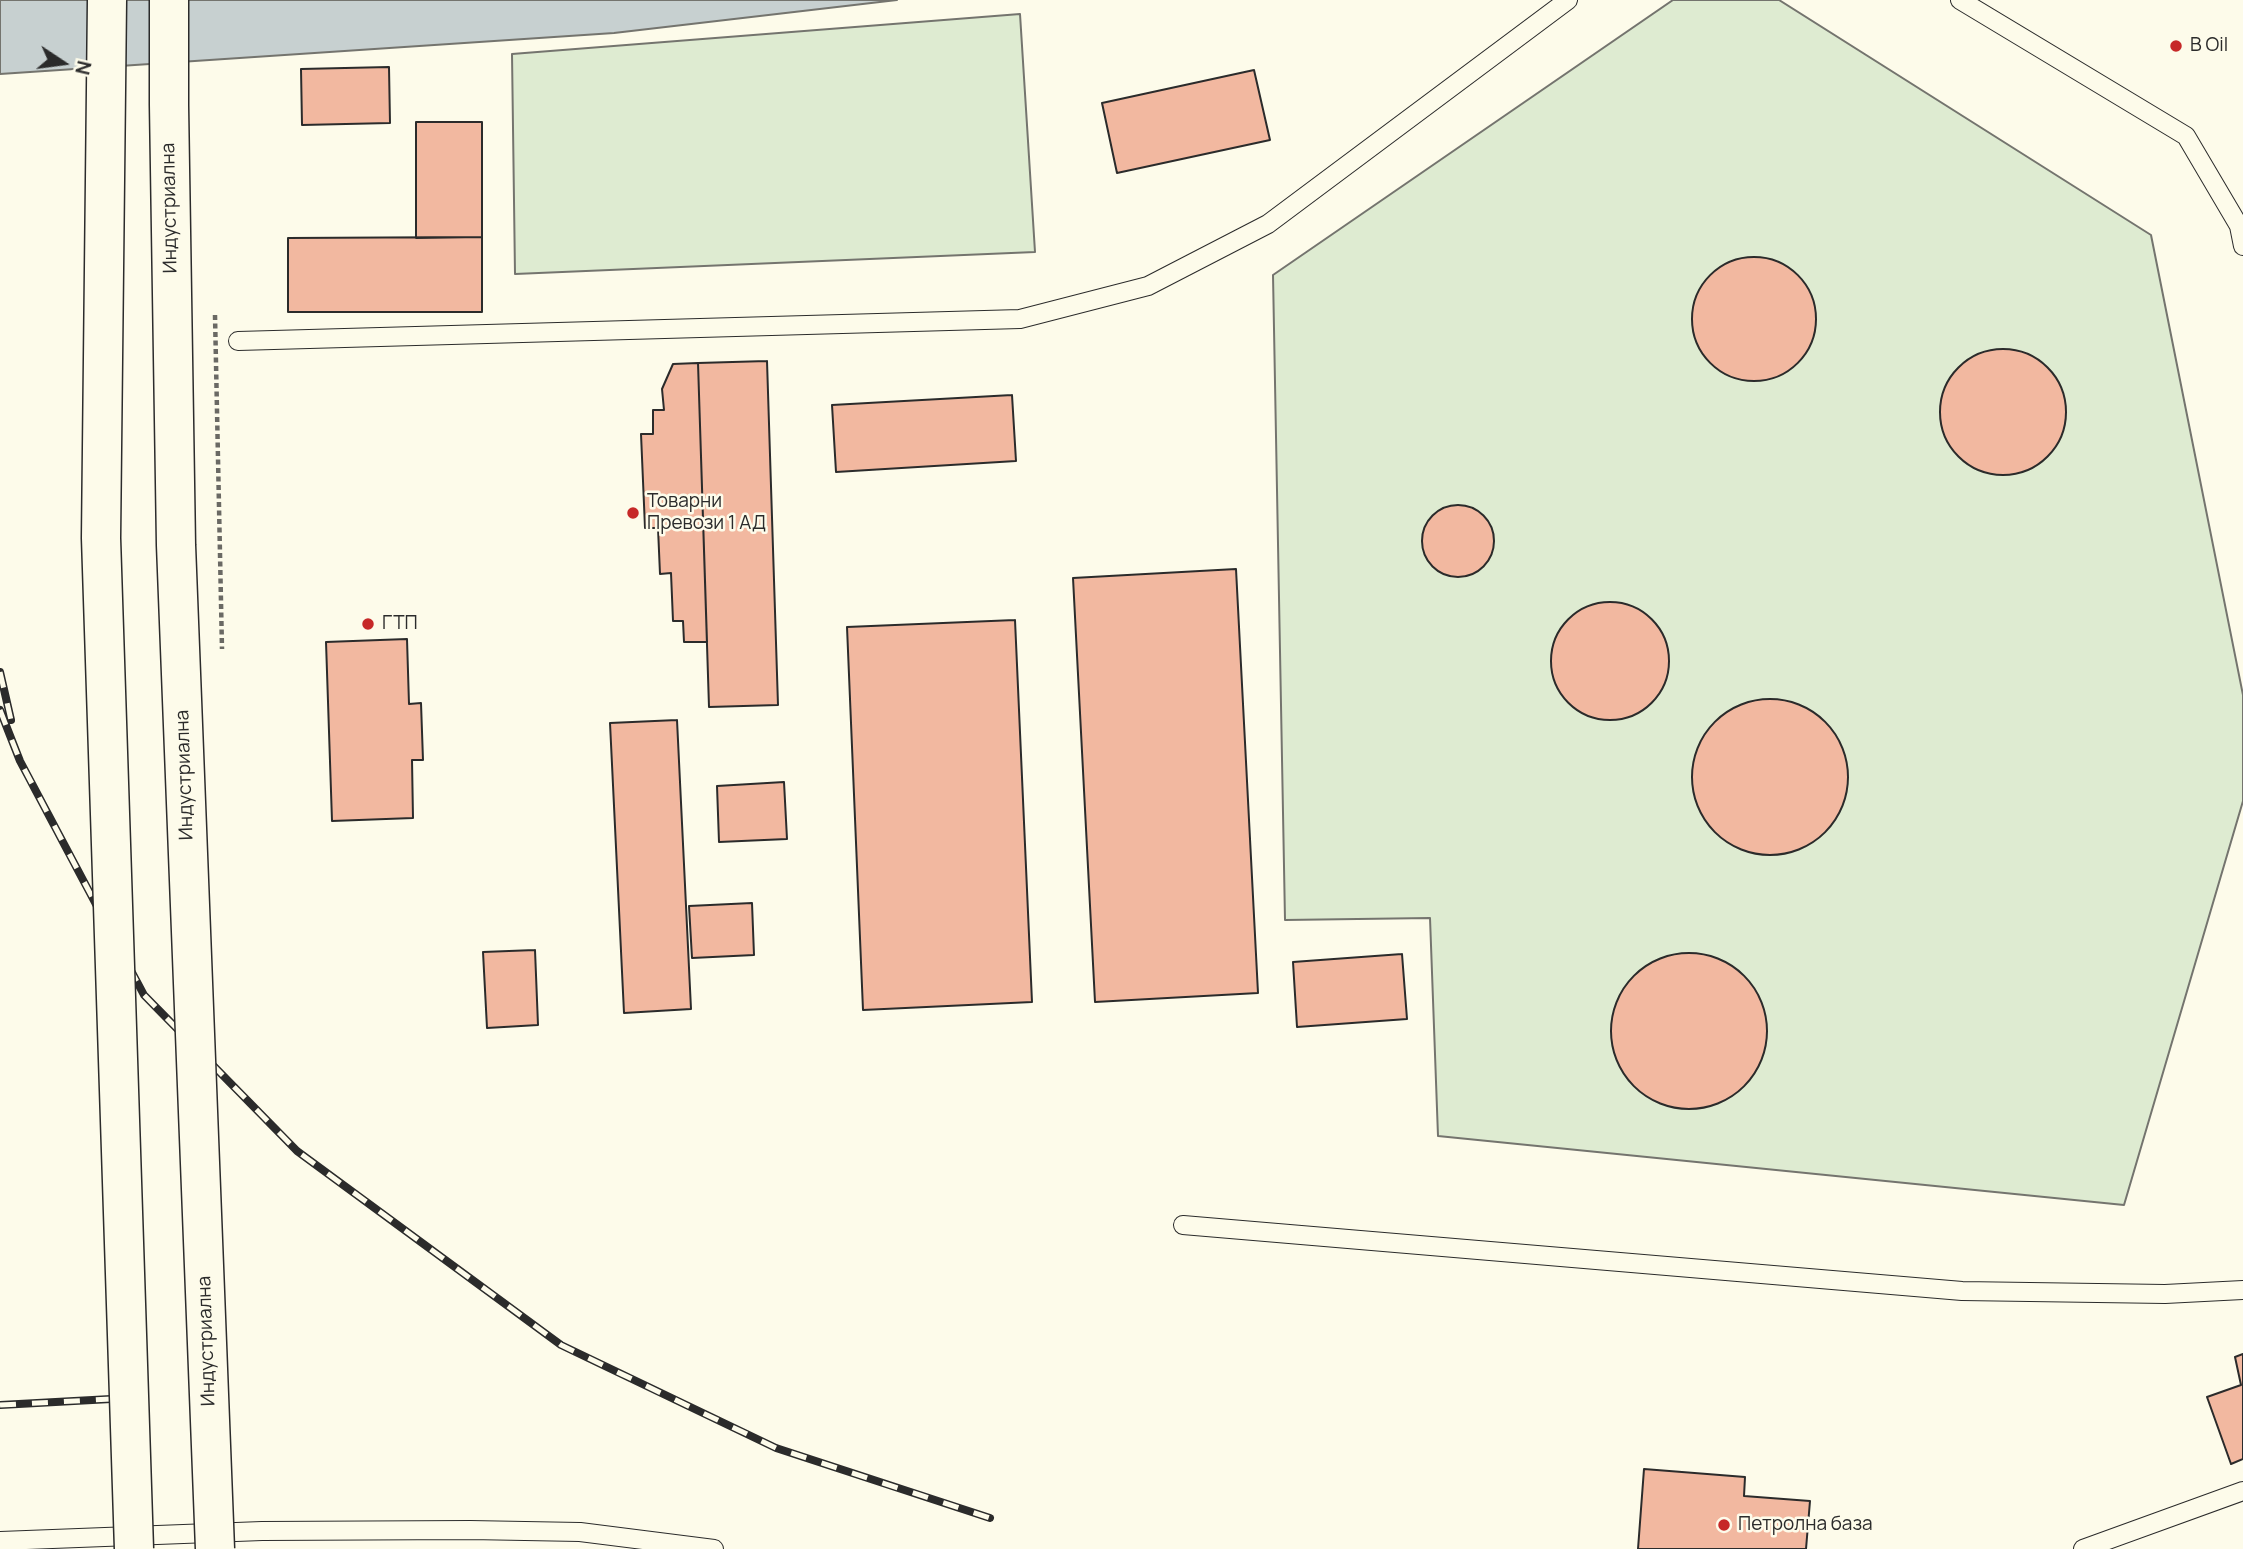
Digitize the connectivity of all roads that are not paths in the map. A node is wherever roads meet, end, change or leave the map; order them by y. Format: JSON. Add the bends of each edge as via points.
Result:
{"nodes":[{"id":1,"x":107,"y":0,"type":"edge"},
{"id":2,"x":169,"y":0,"type":"edge"},
{"id":3,"x":1568,"y":0,"type":"edge"},
{"id":4,"x":1960,"y":0,"type":"edge"},
{"id":5,"x":2243,"y":246,"type":"edge"},
{"id":6,"x":239,"y":341,"type":"dead end"},
{"id":7,"x":1183,"y":1225,"type":"dead end"},
{"id":8,"x":2243,"y":1290,"type":"edge"},
{"id":9,"x":2243,"y":1491,"type":"edge"},
{"id":10,"x":0,"y":1541,"type":"edge"},
{"id":11,"x":134,"y":1549,"type":"edge"},
{"id":12,"x":215,"y":1549,"type":"edge"},
{"id":13,"x":713,"y":1549,"type":"edge"},
{"id":14,"x":2083,"y":1549,"type":"edge"}],
"edges":[{"from":1,"to":11,"type":"main road","bridge":true,"via":[[101,538]]},
{"from":2,"to":12,"type":"main road","name":"Индустриална","bridge":true,"via":[[176,545]]},
{"from":3,"to":6,"type":"lane","via":[[1268,223],[1148,286],[1020,319]]},
{"from":4,"to":5,"type":"lane","via":[[2186,136],[2239,226]]},
{"from":7,"to":8,"type":"lane","via":[[1962,1291],[2165,1294]]},
{"from":9,"to":14,"type":"lane"},
{"from":10,"to":13,"type":"lane","via":[[262,1531],[470,1530],[580,1532]]}]}
